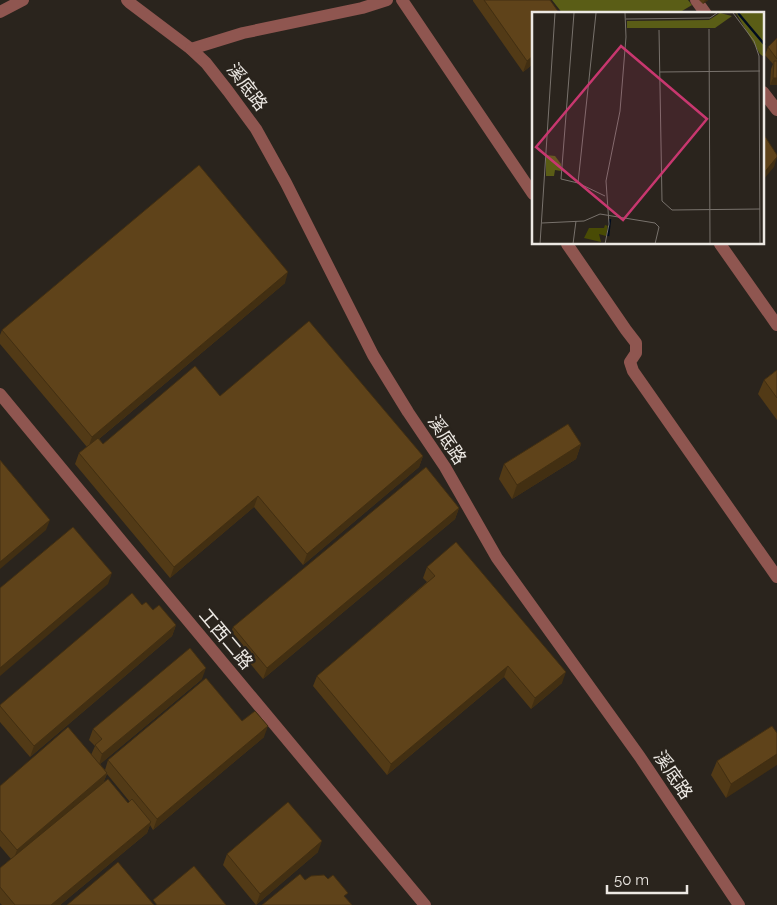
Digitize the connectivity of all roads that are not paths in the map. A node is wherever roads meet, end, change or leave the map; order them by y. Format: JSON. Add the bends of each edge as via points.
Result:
{"nodes":[{"id":1,"x":23,"y":0,"type":"edge"},
{"id":2,"x":127,"y":0,"type":"edge"},
{"id":3,"x":387,"y":0,"type":"edge"},
{"id":4,"x":402,"y":0,"type":"edge"},
{"id":5,"x":696,"y":0,"type":"edge"},
{"id":6,"x":0,"y":12,"type":"edge"},
{"id":7,"x":705,"y":12,"type":"edge"},
{"id":8,"x":191,"y":49,"type":"junction"},
{"id":9,"x":764,"y":93,"type":"edge"},
{"id":10,"x":777,"y":110,"type":"edge"},
{"id":11,"x":532,"y":193,"type":"edge"},
{"id":12,"x":568,"y":245,"type":"edge"},
{"id":13,"x":721,"y":245,"type":"edge"},
{"id":14,"x":777,"y":325,"type":"edge"},
{"id":15,"x":0,"y":394,"type":"edge"},
{"id":16,"x":777,"y":577,"type":"edge"},
{"id":17,"x":425,"y":905,"type":"edge"},
{"id":18,"x":739,"y":905,"type":"edge"}],
"edges":[{"from":1,"to":6,"type":"street"},
{"from":2,"to":8,"type":"street","name":"溪底路"},
{"from":3,"to":8,"type":"street","via":[[243,33]]},
{"from":4,"to":11,"type":"street"},
{"from":5,"to":7,"type":"street"},
{"from":8,"to":18,"type":"street","name":"溪底路","via":[[206,63],[256,129],[373,355],[497,558],[640,756]]},
{"from":9,"to":10,"type":"street"},
{"from":12,"to":16,"type":"street","via":[[636,343],[636,353],[630,362],[633,371]]},
{"from":13,"to":14,"type":"street"},
{"from":15,"to":17,"type":"street","name":"工西二路"}]}
